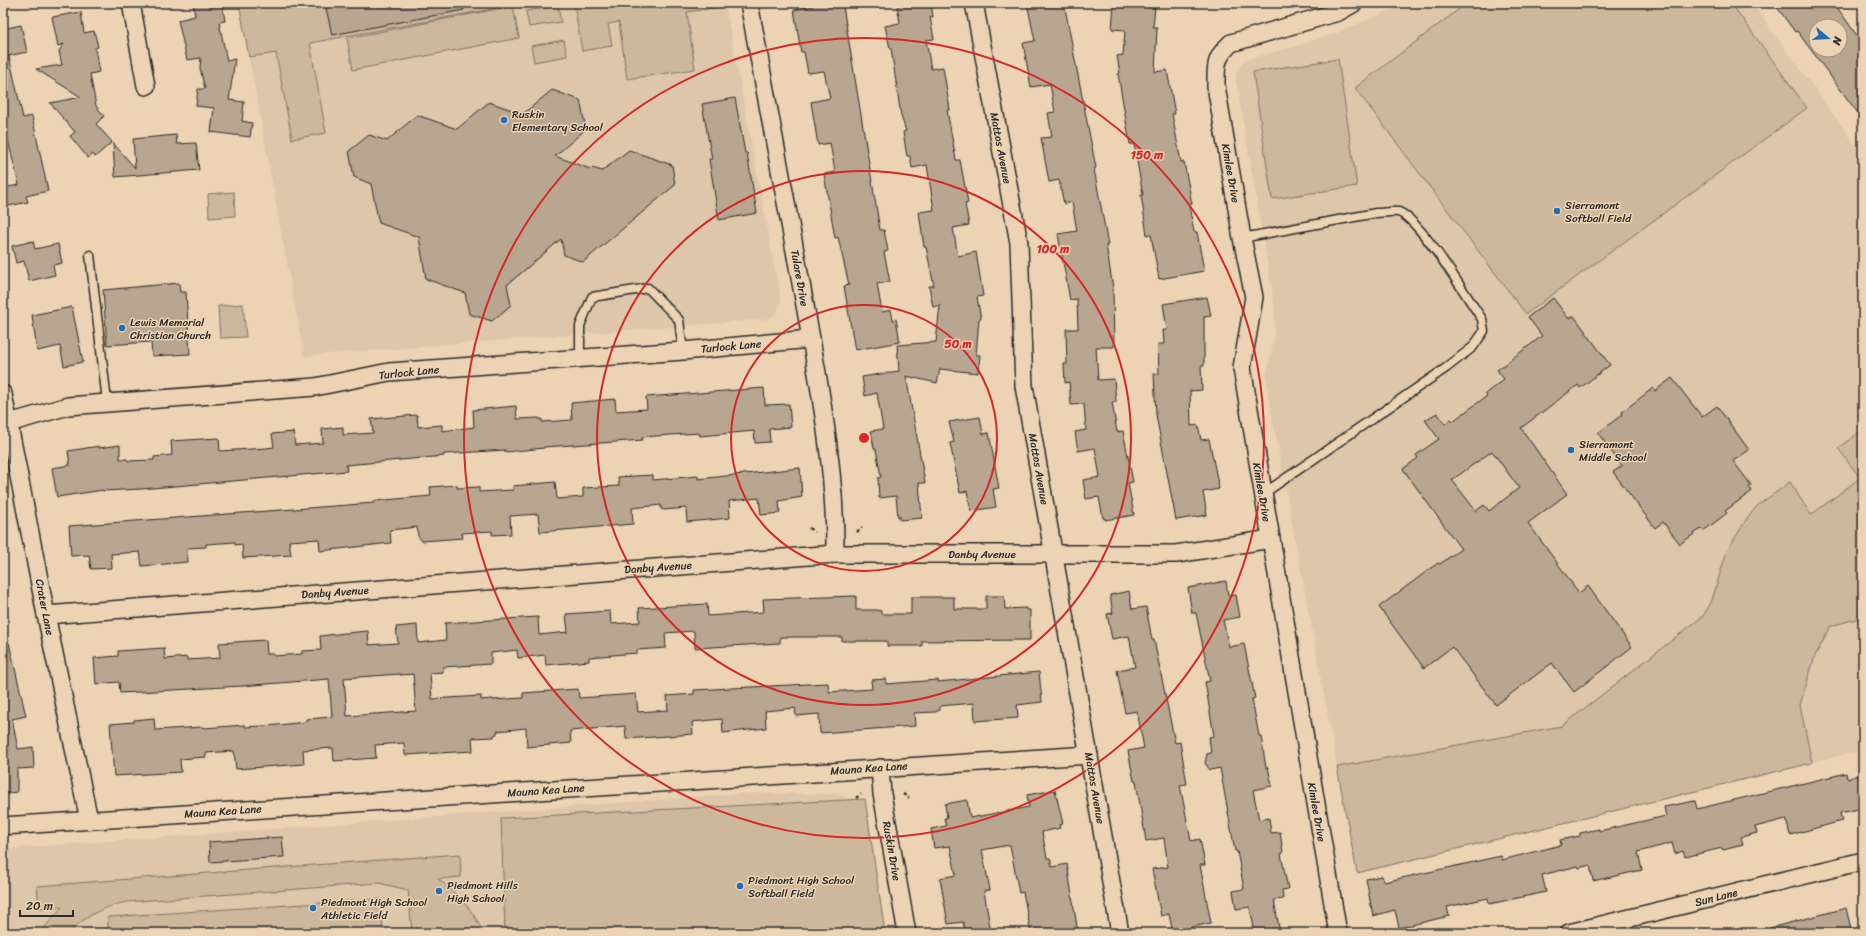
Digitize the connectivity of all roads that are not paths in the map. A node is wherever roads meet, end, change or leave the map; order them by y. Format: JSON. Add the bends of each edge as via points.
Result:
{"nodes":[{"id":1,"x":131,"y":3,"type":"edge"},
{"id":2,"x":749,"y":3,"type":"edge"},
{"id":3,"x":974,"y":3,"type":"edge"},
{"id":4,"x":1354,"y":3,"type":"edge"},
{"id":5,"x":146,"y":86,"type":"dead end"},
{"id":6,"x":1242,"y":238,"type":"junction"},
{"id":7,"x":90,"y":255,"type":"dead end"},
{"id":8,"x":811,"y":339,"type":"junction"},
{"id":9,"x":683,"y":351,"type":"junction"},
{"id":10,"x":580,"y":359,"type":"junction"},
{"id":11,"x":3,"y":394,"type":"edge"},
{"id":12,"x":107,"y":402,"type":"junction"},
{"id":13,"x":9,"y":423,"type":"junction"},
{"id":14,"x":1262,"y":494,"type":"junction"},
{"id":15,"x":1271,"y":539,"type":"junction"},
{"id":16,"x":835,"y":554,"type":"junction"},
{"id":17,"x":1054,"y":554,"type":"junction"},
{"id":18,"x":46,"y":615,"type":"junction"},
{"id":19,"x":1089,"y":755,"type":"junction"},
{"id":20,"x":880,"y":768,"type":"junction"},
{"id":21,"x":89,"y":820,"type":"junction"},
{"id":22,"x":3,"y":826,"type":"edge"},
{"id":23,"x":1863,"y":861,"type":"edge"},
{"id":24,"x":907,"y":933,"type":"edge"},
{"id":25,"x":1120,"y":933,"type":"edge"},
{"id":26,"x":1338,"y":933,"type":"edge"},
{"id":27,"x":1569,"y":933,"type":"edge"}],
"edges":[{"from":1,"to":5,"type":"street"},
{"from":2,"to":8,"type":"street","name":"Tulare Drive"},
{"from":3,"to":17,"type":"street","name":"Mattos Avenue","via":[[1018,243],[1024,386]]},
{"from":4,"to":6,"type":"street","name":"Kimlee Drive","via":[[1338,12],[1244,38],[1231,43],[1221,52],[1216,68],[1216,86]]},
{"from":6,"to":14,"type":"street","name":"Kimlee Drive","via":[[1254,297],[1242,368]]},
{"from":6,"to":14,"type":"lane","via":[[1340,219],[1398,212],[1407,217],[1426,237],[1482,319],[1484,331],[1473,347],[1446,368]]},
{"from":7,"to":12,"type":"lane"},
{"from":8,"to":9,"type":"street","name":"Turlock Lane"},
{"from":8,"to":16,"type":"street","name":"Tulare Drive","via":[[831,468]]},
{"from":9,"to":10,"type":"street","name":"Turlock Lane"},
{"from":9,"to":10,"type":"lane","via":[[679,320],[648,288],[592,297],[580,326]]},
{"from":10,"to":12,"type":"street","name":"Turlock Lane","via":[[389,372],[315,387]]},
{"from":11,"to":13,"type":"street","name":"Crater Lane"},
{"from":12,"to":13,"type":"street","name":"Turlock Lane","via":[[68,406]]},
{"from":13,"to":18,"type":"street","name":"Crater Lane"},
{"from":14,"to":15,"type":"street","name":"Kimlee Drive"},
{"from":15,"to":17,"type":"street","name":"Danby Avenue","via":[[1176,554]]},
{"from":15,"to":26,"type":"street","name":"Kimlee Drive"},
{"from":16,"to":17,"type":"street","name":"Danby Avenue"},
{"from":16,"to":18,"type":"street","name":"Danby Avenue"},
{"from":17,"to":19,"type":"street","name":"Mattos Avenue"},
{"from":18,"to":21,"type":"street","name":"Crater Lane"},
{"from":19,"to":20,"type":"street","name":"Mauna Kea Lane"},
{"from":19,"to":25,"type":"street","name":"Mattos Avenue"},
{"from":20,"to":21,"type":"street","name":"Mauna Kea Lane"},
{"from":20,"to":24,"type":"street","name":"Ruskin Drive","via":[[882,794]]},
{"from":21,"to":22,"type":"street","name":"Mauna Kea Lane"},
{"from":23,"to":27,"type":"street","name":"Sun Lane"}]}
